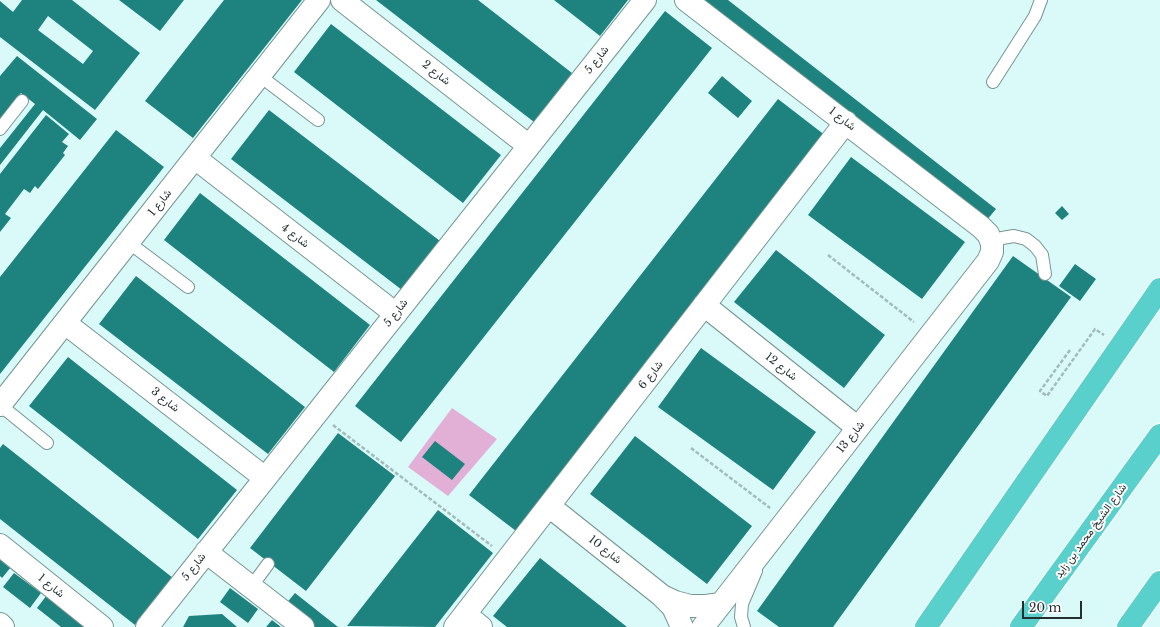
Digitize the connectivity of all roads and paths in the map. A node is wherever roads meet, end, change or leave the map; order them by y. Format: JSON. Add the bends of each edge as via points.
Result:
{"nodes":[{"id":1,"x":319,"y":0,"type":"edge"},
{"id":2,"x":342,"y":0,"type":"edge"},
{"id":3,"x":645,"y":0,"type":"edge"},
{"id":4,"x":686,"y":0,"type":"edge"},
{"id":5,"x":1041,"y":0,"type":"edge"},
{"id":6,"x":260,"y":76,"type":"junction"},
{"id":7,"x":993,"y":82,"type":"dead end"},
{"id":8,"x":22,"y":101,"type":"dead end"},
{"id":9,"x":318,"y":120,"type":"dead end"},
{"id":10,"x":846,"y":122,"type":"junction"},
{"id":11,"x":0,"y":129,"type":"edge"},
{"id":12,"x":529,"y":146,"type":"junction"},
{"id":13,"x":194,"y":158,"type":"junction"},
{"id":14,"x":128,"y":242,"type":"junction"},
{"id":15,"x":992,"y":243,"type":"junction"},
{"id":16,"x":828,"y":255,"type":"dead end"},
{"id":17,"x":1045,"y":274,"type":"dead end"},
{"id":18,"x":188,"y":287,"type":"dead end"},
{"id":19,"x":1160,"y":289,"type":"edge"},
{"id":20,"x":704,"y":306,"type":"junction"},
{"id":21,"x":396,"y":314,"type":"junction"},
{"id":22,"x":65,"y":323,"type":"junction"},
{"id":23,"x":930,"y":335,"type":"junction"},
{"id":24,"x":1085,"y":345,"type":"dead end"},
{"id":25,"x":1070,"y":350,"type":"dead end"},
{"id":26,"x":0,"y":405,"type":"edge"},
{"id":27,"x":317,"y":413,"type":"junction"},
{"id":28,"x":858,"y":428,"type":"junction"},
{"id":29,"x":1160,"y":435,"type":"edge"},
{"id":30,"x":47,"y":443,"type":"dead end"},
{"id":31,"x":691,"y":448,"type":"dead end"},
{"id":32,"x":265,"y":478,"type":"junction"},
{"id":33,"x":549,"y":506,"type":"junction"},
{"id":34,"x":786,"y":520,"type":"junction"},
{"id":35,"x":769,"y":542,"type":"junction"},
{"id":36,"x":0,"y":545,"type":"edge"},
{"id":37,"x":206,"y":552,"type":"junction"},
{"id":38,"x":508,"y":558,"type":"junction"},
{"id":39,"x":268,"y":564,"type":"dead end"},
{"id":40,"x":1160,"y":582,"type":"edge"},
{"id":41,"x":251,"y":587,"type":"junction"},
{"id":42,"x":661,"y":595,"type":"junction"},
{"id":43,"x":722,"y":604,"type":"junction"},
{"id":44,"x":467,"y":623,"type":"edge"},
{"id":45,"x":0,"y":624,"type":"edge"},
{"id":46,"x":4,"y":627,"type":"edge"},
{"id":47,"x":102,"y":627,"type":"edge"},
{"id":48,"x":147,"y":627,"type":"edge"},
{"id":49,"x":303,"y":627,"type":"edge"},
{"id":50,"x":682,"y":627,"type":"edge"},
{"id":51,"x":703,"y":627,"type":"edge"},
{"id":52,"x":744,"y":627,"type":"edge"},
{"id":53,"x":926,"y":627,"type":"edge"},
{"id":54,"x":1021,"y":627,"type":"edge"},
{"id":55,"x":1128,"y":627,"type":"edge"}],
"edges":[{"from":1,"to":6,"type":"street","name":"شارع 1"},
{"from":2,"to":12,"type":"street","name":"شارع 2"},
{"from":3,"to":12,"type":"street","name":"شارع 5"},
{"from":4,"to":10,"type":"street","name":"شارع 1"},
{"from":5,"to":7,"type":"lane","via":[[1035,16]]},
{"from":6,"to":9,"type":"lane"},
{"from":6,"to":13,"type":"street","name":"شارع 1"},
{"from":8,"to":11,"type":"lane"},
{"from":10,"to":15,"type":"street","name":"شارع 1","via":[[981,227]]},
{"from":10,"to":20,"type":"street","name":"شارع 6"},
{"from":12,"to":21,"type":"street","name":"شارع 5"},
{"from":13,"to":14,"type":"street","name":"شارع 1"},
{"from":13,"to":21,"type":"street","name":"شارع 4"},
{"from":14,"to":18,"type":"lane"},
{"from":14,"to":22,"type":"street","name":"شارع 1"},
{"from":15,"to":17,"type":"lane","via":[[1014,236],[1026,239],[1042,255]]},
{"from":15,"to":23,"type":"street","name":"شارع 13","via":[[988,261]]},
{"from":16,"to":23,"type":"path"},
{"from":19,"to":53,"type":"highway"},
{"from":20,"to":28,"type":"street","name":"شارع 12"},
{"from":20,"to":33,"type":"street","name":"شارع 6"},
{"from":21,"to":27,"type":"street","name":"شارع 5"},
{"from":22,"to":26,"type":"street","name":"شارع 1"},
{"from":22,"to":32,"type":"street","name":"شارع 3"},
{"from":23,"to":28,"type":"street","name":"شارع 13"},
{"from":24,"to":25,"type":"path","via":[[1047,396],[1040,391]]},
{"from":26,"to":30,"type":"lane"},
{"from":27,"to":32,"type":"street","name":"شارع 5"},
{"from":27,"to":38,"type":"path"},
{"from":28,"to":34,"type":"street","name":"شارع 13"},
{"from":29,"to":54,"type":"highway","name":"شارع الشيخ محمد بن زايد"},
{"from":31,"to":34,"type":"path"},
{"from":32,"to":37,"type":"street","name":"شارع 5"},
{"from":33,"to":38,"type":"street","name":"شارع 6"},
{"from":33,"to":42,"type":"street","name":"شارع 10"},
{"from":34,"to":35,"type":"street","name":"شارع 13"},
{"from":35,"to":43,"type":"street","name":"شارع 13"},
{"from":35,"to":52,"type":"lane","via":[[742,604],[741,617]]},
{"from":36,"to":47,"type":"street","name":"شارع 1"},
{"from":37,"to":41,"type":"street"},
{"from":37,"to":48,"type":"street","name":"شارع 5"},
{"from":38,"to":44,"type":"street","name":"شارع 6"},
{"from":39,"to":41,"type":"lane"},
{"from":40,"to":55,"type":"highway"},
{"from":41,"to":49,"type":"street"},
{"from":42,"to":43,"type":"street","name":"شارع 10","via":[[690,606]]},
{"from":42,"to":50,"type":"street","name":"شارع 10","via":[[673,607]]},
{"from":43,"to":51,"type":"street","name":"شارع 13"},
{"from":45,"to":46,"type":"street"}]}
